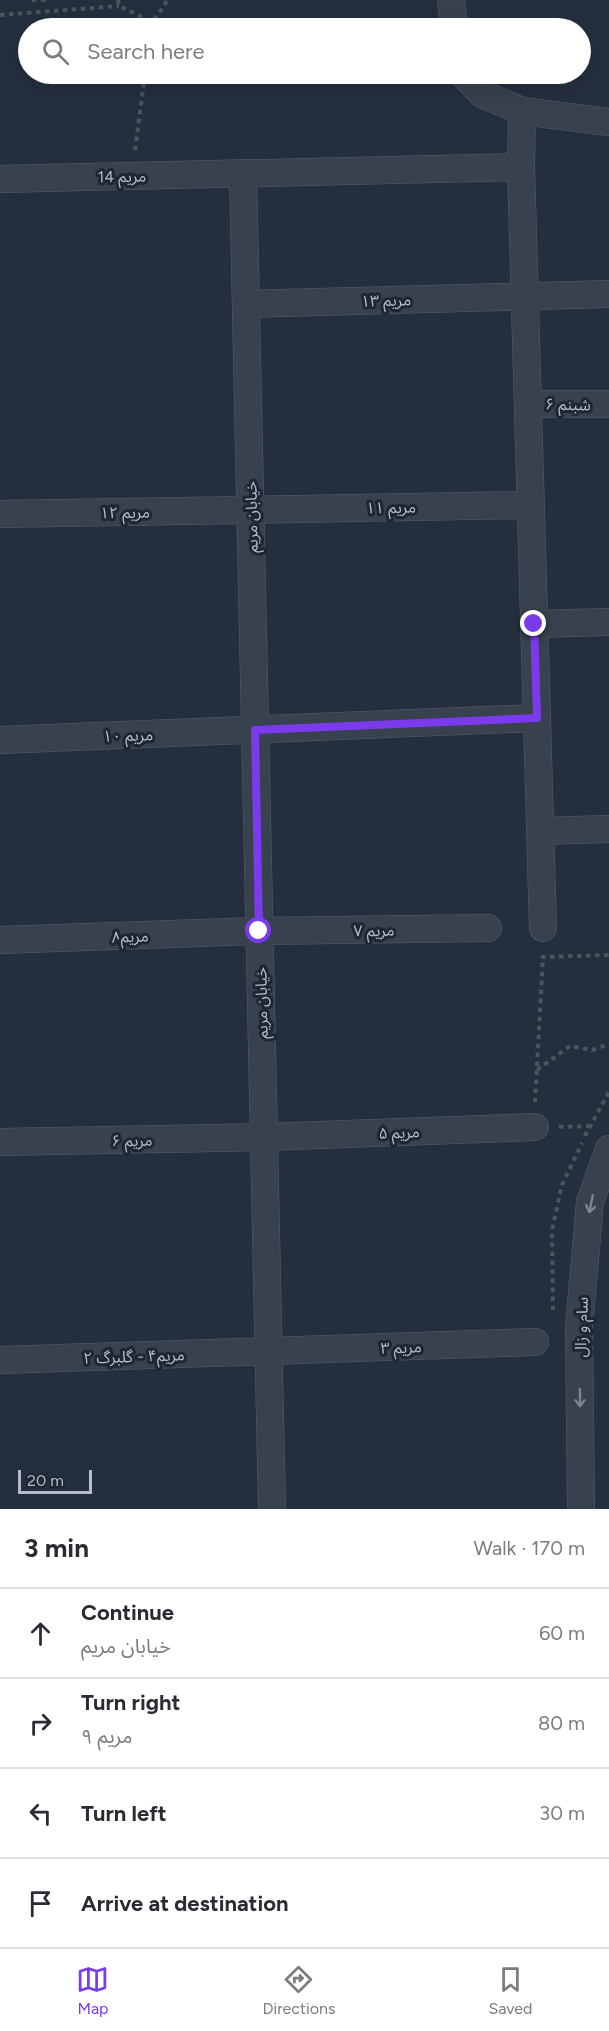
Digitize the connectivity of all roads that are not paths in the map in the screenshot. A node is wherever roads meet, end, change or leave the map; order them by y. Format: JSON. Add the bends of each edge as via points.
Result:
{"nodes":[{"id":1,"x":451,"y":0,"type":"edge"},
{"id":2,"x":453,"y":18,"type":"edge"},
{"id":3,"x":472,"y":84,"type":"edge"},
{"id":4,"x":522,"y":111,"type":"junction"},
{"id":5,"x":609,"y":122,"type":"edge"},
{"id":6,"x":521,"y":167,"type":"junction"},
{"id":7,"x":243,"y":173,"type":"junction"},
{"id":8,"x":0,"y":179,"type":"edge"},
{"id":9,"x":609,"y":294,"type":"edge"},
{"id":10,"x":525,"y":296,"type":"junction"},
{"id":11,"x":246,"y":304,"type":"junction"},
{"id":12,"x":528,"y":404,"type":"junction"},
{"id":13,"x":609,"y":404,"type":"edge"},
{"id":14,"x":531,"y":505,"type":"junction"},
{"id":15,"x":250,"y":509,"type":"junction"},
{"id":16,"x":0,"y":514,"type":"edge"},
{"id":17,"x":609,"y":622,"type":"edge"},
{"id":18,"x":534,"y":624,"type":"junction"},
{"id":19,"x":537,"y":718,"type":"junction"},
{"id":20,"x":255,"y":730,"type":"junction"},
{"id":21,"x":0,"y":740,"type":"edge"},
{"id":22,"x":609,"y":829,"type":"edge"},
{"id":23,"x":540,"y":831,"type":"junction"},
{"id":24,"x":488,"y":928,"type":"dead end"},
{"id":25,"x":543,"y":928,"type":"road end"},
{"id":26,"x":259,"y":931,"type":"junction"},
{"id":27,"x":0,"y":940,"type":"edge"},
{"id":28,"x":534,"y":1127,"type":"road end"},
{"id":29,"x":264,"y":1137,"type":"junction"},
{"id":30,"x":604,"y":1137,"type":"edge"},
{"id":31,"x":0,"y":1142,"type":"edge"},
{"id":32,"x":534,"y":1342,"type":"dead end"},
{"id":33,"x":268,"y":1351,"type":"junction"},
{"id":34,"x":0,"y":1360,"type":"edge"},
{"id":35,"x":272,"y":1509,"type":"edge"},
{"id":36,"x":581,"y":1509,"type":"edge"}],
"edges":[{"from":1,"to":2,"type":"street"},
{"from":3,"to":4,"type":"street","via":[[482,94]]},
{"from":4,"to":5,"type":"street"},
{"from":4,"to":6,"type":"street"},
{"from":6,"to":7,"type":"street","name":"مریم 14"},
{"from":6,"to":10,"type":"street"},
{"from":7,"to":8,"type":"street","name":"مریم 14"},
{"from":7,"to":11,"type":"street","name":"خیابان مریم"},
{"from":9,"to":10,"type":"street","name":"مریم ۱۳"},
{"from":10,"to":11,"type":"street","name":"مریم ۱۳"},
{"from":10,"to":12,"type":"street"},
{"from":11,"to":15,"type":"street","name":"خیابان مریم"},
{"from":12,"to":13,"type":"street","name":"شبنم ۶"},
{"from":12,"to":14,"type":"street"},
{"from":14,"to":15,"type":"street","name":"مریم ۱۱"},
{"from":14,"to":18,"type":"street"},
{"from":15,"to":16,"type":"street","name":"مریم ۱۲"},
{"from":15,"to":20,"type":"street","name":"خیابان مریم"},
{"from":17,"to":18,"type":"street"},
{"from":18,"to":19,"type":"street"},
{"from":19,"to":20,"type":"street","name":"مریم ۱۰"},
{"from":19,"to":23,"type":"street"},
{"from":20,"to":21,"type":"street","name":"مریم ۱۰"},
{"from":20,"to":26,"type":"street","name":"خیابان مریم"},
{"from":22,"to":23,"type":"street"},
{"from":23,"to":25,"type":"street"},
{"from":24,"to":26,"type":"street","name":"مریم ۷"},
{"from":26,"to":27,"type":"street","name":"مریم۸"},
{"from":26,"to":29,"type":"street","name":"خیابان مریم"},
{"from":28,"to":29,"type":"street","name":"مریم ۵"},
{"from":29,"to":31,"type":"street","name":"مریم ۶"},
{"from":29,"to":33,"type":"street","name":"خیابان مریم"},
{"from":30,"to":36,"type":"street","name":"سام و زال","one_way":true,"via":[[590,1202],[579,1327]]},
{"from":32,"to":33,"type":"street","name":"مریم ۳"},
{"from":33,"to":34,"type":"street","name":"مریم۴ - گلبرگ ۲"},
{"from":33,"to":35,"type":"street","name":"خیابان مریم"}]}
